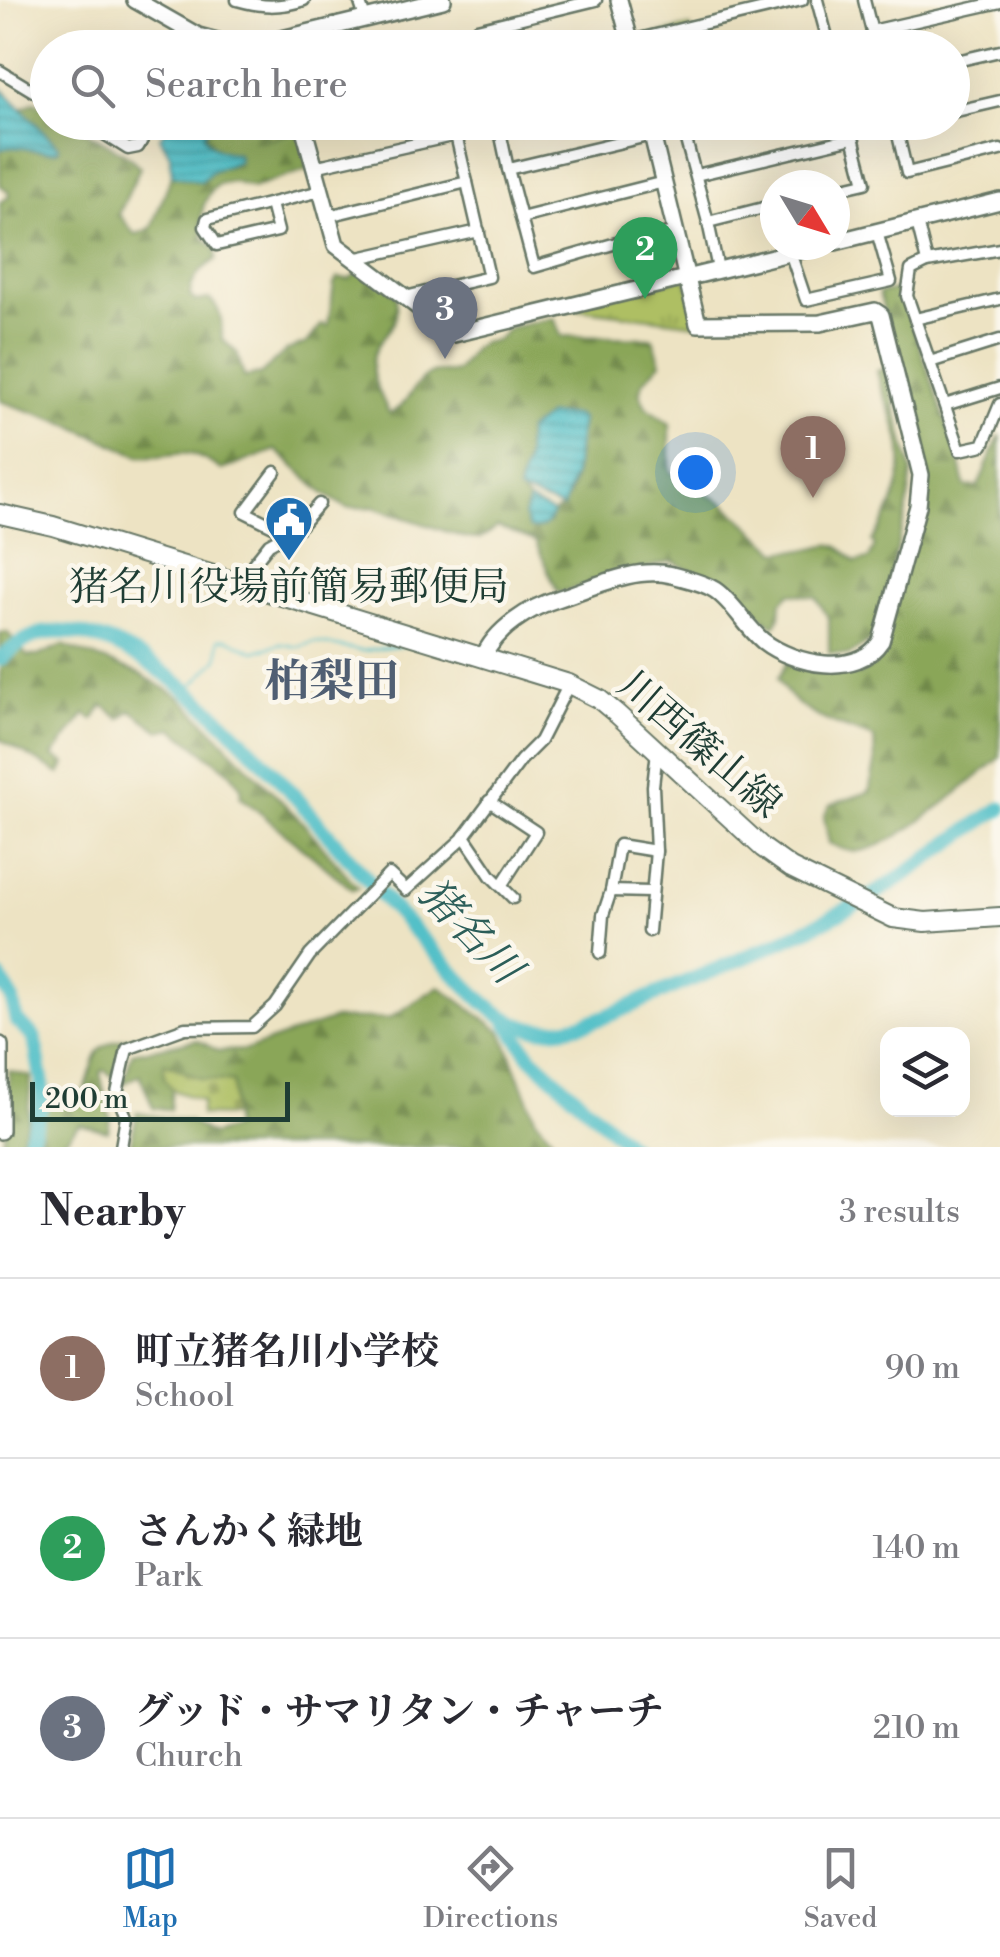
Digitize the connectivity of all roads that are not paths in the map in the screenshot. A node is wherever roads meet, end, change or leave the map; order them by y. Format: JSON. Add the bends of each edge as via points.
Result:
{"nodes":[{"id":1,"x":135,"y":0,"type":"edge"},
{"id":2,"x":236,"y":0,"type":"edge"},
{"id":3,"x":304,"y":0,"type":"edge"},
{"id":4,"x":359,"y":0,"type":"edge"},
{"id":5,"x":443,"y":0,"type":"edge"},
{"id":6,"x":596,"y":0,"type":"edge"},
{"id":7,"x":619,"y":0,"type":"edge"},
{"id":8,"x":802,"y":0,"type":"edge"},
{"id":9,"x":817,"y":0,"type":"edge"},
{"id":10,"x":864,"y":0,"type":"edge"},
{"id":11,"x":1000,"y":2,"type":"edge"},
{"id":12,"x":364,"y":18,"type":"junction"},
{"id":13,"x":690,"y":26,"type":"junction"},
{"id":14,"x":185,"y":30,"type":"edge"},
{"id":15,"x":326,"y":30,"type":"edge"},
{"id":16,"x":477,"y":30,"type":"edge"},
{"id":17,"x":627,"y":30,"type":"edge"},
{"id":18,"x":677,"y":30,"type":"edge"},
{"id":19,"x":691,"y":30,"type":"edge"},
{"id":20,"x":825,"y":30,"type":"edge"},
{"id":21,"x":872,"y":30,"type":"edge"},
{"id":22,"x":876,"y":30,"type":"edge"},
{"id":23,"x":1000,"y":51,"type":"edge"},
{"id":24,"x":970,"y":58,"type":"edge"},
{"id":25,"x":0,"y":70,"type":"edge"},
{"id":26,"x":30,"y":89,"type":"edge"},
{"id":27,"x":1000,"y":101,"type":"edge"},
{"id":28,"x":970,"y":108,"type":"edge"},
{"id":29,"x":115,"y":140,"type":"edge"},
{"id":30,"x":142,"y":140,"type":"edge"},
{"id":31,"x":307,"y":140,"type":"edge"},
{"id":32,"x":438,"y":140,"type":"edge"},
{"id":33,"x":457,"y":140,"type":"edge"},
{"id":34,"x":502,"y":140,"type":"edge"},
{"id":35,"x":614,"y":140,"type":"edge"},
{"id":36,"x":653,"y":140,"type":"edge"},
{"id":37,"x":686,"y":140,"type":"edge"},
{"id":38,"x":845,"y":140,"type":"edge"},
{"id":39,"x":854,"y":140,"type":"edge"},
{"id":40,"x":900,"y":140,"type":"edge"},
{"id":41,"x":1000,"y":150,"type":"edge"},
{"id":42,"x":314,"y":167,"type":"junction"},
{"id":43,"x":508,"y":169,"type":"junction"},
{"id":44,"x":696,"y":175,"type":"junction"},
{"id":45,"x":467,"y":182,"type":"junction"},
{"id":46,"x":664,"y":182,"type":"junction"},
{"id":47,"x":850,"y":186,"type":"edge"},
{"id":48,"x":321,"y":191,"type":"junction"},
{"id":49,"x":1000,"y":202,"type":"edge"},
{"id":50,"x":271,"y":204,"type":"junction"},
{"id":51,"x":760,"y":209,"type":"edge"},
{"id":52,"x":328,"y":216,"type":"junction"},
{"id":53,"x":521,"y":218,"type":"junction"},
{"id":54,"x":708,"y":222,"type":"junction"},
{"id":55,"x":917,"y":222,"type":"junction"},
{"id":56,"x":478,"y":231,"type":"junction"},
{"id":57,"x":675,"y":232,"type":"junction"},
{"id":58,"x":877,"y":232,"type":"junction"},
{"id":59,"x":850,"y":238,"type":"edge"},
{"id":60,"x":1000,"y":249,"type":"edge"},
{"id":61,"x":354,"y":259,"type":"junction"},
{"id":62,"x":760,"y":260,"type":"edge"},
{"id":63,"x":793,"y":260,"type":"edge"},
{"id":64,"x":927,"y":262,"type":"junction"},
{"id":65,"x":718,"y":270,"type":"junction"},
{"id":66,"x":686,"y":277,"type":"junction"},
{"id":67,"x":405,"y":297,"type":"junction"},
{"id":68,"x":1000,"y":299,"type":"edge"},
{"id":69,"x":915,"y":319,"type":"junction"},
{"id":70,"x":1000,"y":340,"type":"edge"},
{"id":71,"x":930,"y":362,"type":"junction"},
{"id":72,"x":1000,"y":388,"type":"edge"},
{"id":73,"x":1000,"y":404,"type":"edge"},
{"id":74,"x":945,"y":405,"type":"junction"},
{"id":75,"x":275,"y":472,"type":"dead end"},
{"id":76,"x":320,"y":504,"type":"dead end"},
{"id":77,"x":0,"y":514,"type":"edge"},
{"id":78,"x":282,"y":536,"type":"junction"},
{"id":79,"x":238,"y":584,"type":"junction"},
{"id":80,"x":484,"y":658,"type":"junction"},
{"id":81,"x":569,"y":684,"type":"junction"},
{"id":82,"x":657,"y":750,"type":"junction"},
{"id":83,"x":489,"y":801,"type":"junction"},
{"id":84,"x":464,"y":836,"type":"junction"},
{"id":85,"x":656,"y":851,"type":"junction"},
{"id":86,"x":501,"y":886,"type":"junction"},
{"id":87,"x":612,"y":891,"type":"junction"},
{"id":88,"x":650,"y":892,"type":"junction"},
{"id":89,"x":513,"y":898,"type":"dead end"},
{"id":90,"x":1000,"y":917,"type":"edge"},
{"id":91,"x":649,"y":931,"type":"dead end"},
{"id":92,"x":600,"y":953,"type":"dead end"},
{"id":93,"x":0,"y":1045,"type":"edge"},
{"id":94,"x":0,"y":1132,"type":"edge"},
{"id":95,"x":121,"y":1147,"type":"edge"}],
"edges":[{"from":1,"to":14,"type":"street"},
{"from":2,"to":3,"type":"street","via":[[280,8]]},
{"from":4,"to":12,"type":"street"},
{"from":5,"to":12,"type":"street"},
{"from":6,"to":16,"type":"street"},
{"from":7,"to":17,"type":"street"},
{"from":8,"to":13,"type":"street"},
{"from":9,"to":20,"type":"street"},
{"from":10,"to":21,"type":"street"},
{"from":11,"to":22,"type":"street"},
{"from":12,"to":15,"type":"street"},
{"from":13,"to":18,"type":"street"},
{"from":13,"to":19,"type":"street"},
{"from":23,"to":24,"type":"street"},
{"from":25,"to":26,"type":"street"},
{"from":27,"to":28,"type":"street"},
{"from":29,"to":30,"type":"street","via":[[128,148]]},
{"from":31,"to":42,"type":"street"},
{"from":32,"to":42,"type":"street"},
{"from":33,"to":45,"type":"street"},
{"from":34,"to":43,"type":"street"},
{"from":35,"to":43,"type":"street"},
{"from":36,"to":46,"type":"street"},
{"from":37,"to":44,"type":"street"},
{"from":38,"to":44,"type":"street"},
{"from":39,"to":47,"type":"street","via":[[865,183]]},
{"from":40,"to":41,"type":"street","via":[[907,173]]},
{"from":42,"to":48,"type":"street"},
{"from":43,"to":53,"type":"street"},
{"from":44,"to":54,"type":"street"},
{"from":45,"to":52,"type":"street"},
{"from":45,"to":56,"type":"street"},
{"from":46,"to":53,"type":"street"},
{"from":46,"to":57,"type":"street"},
{"from":48,"to":50,"type":"street"},
{"from":48,"to":52,"type":"street"},
{"from":49,"to":55,"type":"street"},
{"from":50,"to":50,"type":"street","via":[[208,219],[204,227],[217,245],[278,231]]},
{"from":51,"to":54,"type":"street"},
{"from":52,"to":61,"type":"street","via":[[336,244]]},
{"from":53,"to":57,"type":"street","via":[[534,267]]},
{"from":54,"to":65,"type":"street"},
{"from":55,"to":58,"type":"street"},
{"from":55,"to":64,"type":"street"},
{"from":56,"to":61,"type":"street"},
{"from":56,"to":67,"type":"street","via":[[489,278]]},
{"from":57,"to":66,"type":"street"},
{"from":58,"to":59,"type":"street"},
{"from":58,"to":63,"type":"street","via":[[890,281],[806,300]]},
{"from":60,"to":64,"type":"street"},
{"from":61,"to":67,"type":"street"},
{"from":62,"to":65,"type":"street"},
{"from":64,"to":69,"type":"street","via":[[911,270],[907,296]]},
{"from":65,"to":66,"type":"street"},
{"from":66,"to":67,"type":"street","via":[[454,334]]},
{"from":66,"to":80,"type":"street","via":[[698,324],[820,323],[880,315],[921,475],[880,641],[869,656],[848,665],[785,654],[761,639],[715,590],[638,573],[545,603],[495,637]]},
{"from":68,"to":69,"type":"street"},
{"from":69,"to":71,"type":"street"},
{"from":70,"to":71,"type":"street"},
{"from":71,"to":74,"type":"street"},
{"from":72,"to":74,"type":"street"},
{"from":73,"to":74,"type":"street","via":[[983,445],[960,450]]},
{"from":75,"to":78,"type":"street","via":[[245,512]]},
{"from":76,"to":78,"type":"street"},
{"from":77,"to":79,"type":"main road","name":"川西篠山線"},
{"from":78,"to":79,"type":"street"},
{"from":79,"to":80,"type":"main road","name":"川西篠山線"},
{"from":80,"to":81,"type":"main road","name":"川西篠山線"},
{"from":81,"to":82,"type":"main road","name":"川西篠山線","via":[[598,699]]},
{"from":81,"to":83,"type":"street","via":[[540,741]]},
{"from":82,"to":85,"type":"street"},
{"from":82,"to":90,"type":"main road","name":"川西篠山線","via":[[763,848],[846,896],[910,922]]},
{"from":83,"to":84,"type":"street"},
{"from":83,"to":86,"type":"street","via":[[536,832]]},
{"from":84,"to":86,"type":"street"},
{"from":84,"to":95,"type":"street","via":[[406,890],[389,874],[252,1027],[186,1028],[127,1049],[117,1093],[126,1117]]},
{"from":85,"to":87,"type":"street","via":[[620,845]]},
{"from":85,"to":88,"type":"street"},
{"from":86,"to":89,"type":"street"},
{"from":87,"to":88,"type":"street"},
{"from":87,"to":92,"type":"street"},
{"from":88,"to":91,"type":"street"},
{"from":93,"to":94,"type":"street"}]}
